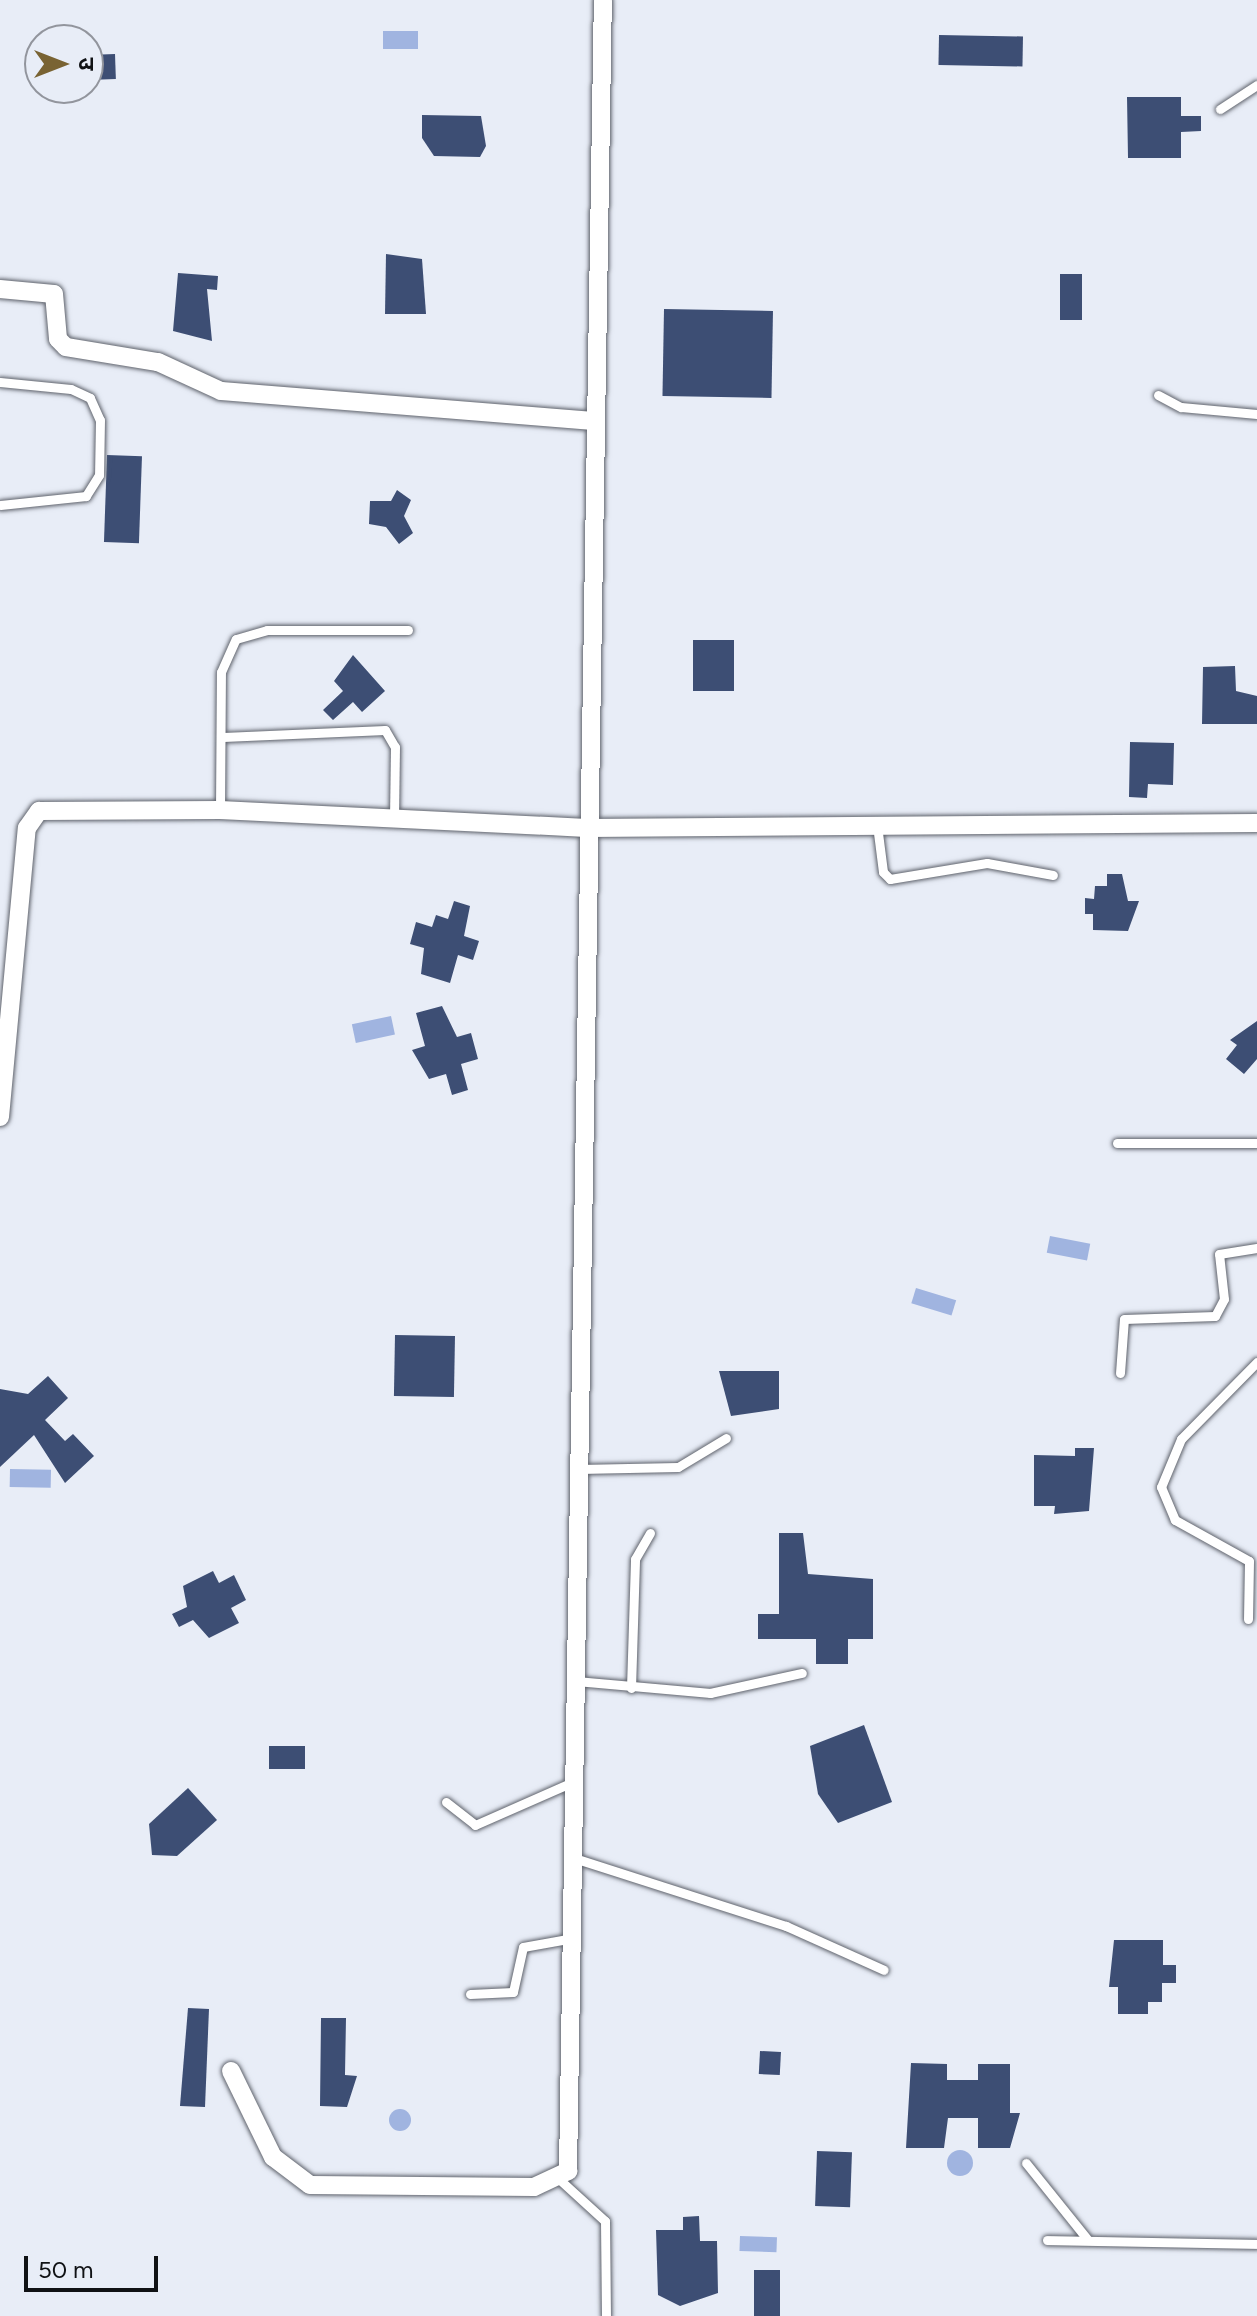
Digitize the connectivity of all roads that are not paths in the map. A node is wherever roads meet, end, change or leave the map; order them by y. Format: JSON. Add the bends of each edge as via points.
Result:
{"nodes":[{"id":1,"x":603,"y":0,"type":"edge"},
{"id":2,"x":1257,"y":85,"type":"edge"},
{"id":3,"x":1220,"y":109,"type":"dead end"},
{"id":4,"x":0,"y":289,"type":"edge"},
{"id":5,"x":0,"y":382,"type":"edge"},
{"id":6,"x":1158,"y":395,"type":"dead end"},
{"id":7,"x":1257,"y":414,"type":"edge"},
{"id":8,"x":594,"y":421,"type":"junction"},
{"id":9,"x":0,"y":505,"type":"edge"},
{"id":10,"x":408,"y":630,"type":"dead end"},
{"id":11,"x":223,"y":737,"type":"junction"},
{"id":12,"x":220,"y":810,"type":"junction"},
{"id":13,"x":394,"y":821,"type":"junction"},
{"id":14,"x":1257,"y":823,"type":"edge"},
{"id":15,"x":877,"y":825,"type":"junction"},
{"id":16,"x":587,"y":828,"type":"junction"},
{"id":17,"x":1053,"y":875,"type":"dead end"},
{"id":18,"x":0,"y":1117,"type":"edge"},
{"id":19,"x":1117,"y":1143,"type":"dead end"},
{"id":20,"x":1257,"y":1143,"type":"edge"},
{"id":21,"x":1257,"y":1248,"type":"edge"},
{"id":22,"x":1257,"y":1362,"type":"edge"},
{"id":23,"x":1120,"y":1373,"type":"dead end"},
{"id":24,"x":726,"y":1438,"type":"dead end"},
{"id":25,"x":579,"y":1469,"type":"junction"},
{"id":26,"x":650,"y":1533,"type":"dead end"},
{"id":27,"x":1248,"y":1619,"type":"dead end"},
{"id":28,"x":802,"y":1673,"type":"dead end"},
{"id":29,"x":572,"y":1680,"type":"junction"},
{"id":30,"x":631,"y":1688,"type":"junction"},
{"id":31,"x":573,"y":1782,"type":"junction"},
{"id":32,"x":446,"y":1802,"type":"dead end"},
{"id":33,"x":574,"y":1858,"type":"junction"},
{"id":34,"x":573,"y":1938,"type":"junction"},
{"id":35,"x":884,"y":1970,"type":"dead end"},
{"id":36,"x":470,"y":1994,"type":"dead end"},
{"id":37,"x":231,"y":2071,"type":"dead end"},
{"id":38,"x":1026,"y":2163,"type":"dead end"},
{"id":39,"x":560,"y":2180,"type":"junction"},
{"id":40,"x":1087,"y":2239,"type":"junction"},
{"id":41,"x":1047,"y":2240,"type":"dead end"},
{"id":42,"x":1257,"y":2244,"type":"edge"},
{"id":43,"x":606,"y":2316,"type":"edge"}],
"edges":[{"from":1,"to":8,"type":"street"},
{"from":2,"to":3,"type":"lane"},
{"from":4,"to":8,"type":"street","via":[[54,294],[58,339],[66,347],[158,362],[221,391]]},
{"from":5,"to":9,"type":"lane","via":[[82,393],[100,420],[99,475],[86,496]]},
{"from":6,"to":7,"type":"lane","via":[[1181,407]]},
{"from":8,"to":16,"type":"street"},
{"from":10,"to":11,"type":"lane","via":[[246,631],[228,648],[221,672]]},
{"from":11,"to":12,"type":"lane"},
{"from":11,"to":13,"type":"lane","via":[[385,730],[395,747]]},
{"from":12,"to":13,"type":"street"},
{"from":12,"to":18,"type":"street","via":[[70,807],[32,817]]},
{"from":13,"to":16,"type":"street"},
{"from":14,"to":15,"type":"street"},
{"from":15,"to":16,"type":"street"},
{"from":15,"to":17,"type":"lane","via":[[883,872],[890,879],[987,863]]},
{"from":16,"to":25,"type":"street"},
{"from":19,"to":20,"type":"lane"},
{"from":21,"to":23,"type":"lane","via":[[1219,1254],[1224,1299],[1215,1316],[1124,1319]]},
{"from":22,"to":27,"type":"lane","via":[[1181,1439],[1161,1487],[1175,1520],[1249,1561]]},
{"from":24,"to":25,"type":"lane","via":[[678,1467]]},
{"from":25,"to":29,"type":"street"},
{"from":26,"to":30,"type":"lane","via":[[635,1559]]},
{"from":28,"to":30,"type":"lane","via":[[710,1693]]},
{"from":29,"to":30,"type":"lane"},
{"from":29,"to":31,"type":"street"},
{"from":31,"to":32,"type":"lane","via":[[475,1825]]},
{"from":31,"to":33,"type":"street"},
{"from":33,"to":34,"type":"street"},
{"from":33,"to":35,"type":"lane","via":[[786,1926]]},
{"from":34,"to":36,"type":"lane","via":[[523,1947],[513,1992]]},
{"from":34,"to":39,"type":"street","via":[[570,2157]]},
{"from":37,"to":39,"type":"street","via":[[273,2157],[310,2185],[534,2187]]},
{"from":38,"to":40,"type":"lane"},
{"from":39,"to":43,"type":"lane","via":[[605,2221]]},
{"from":40,"to":41,"type":"lane"},
{"from":40,"to":42,"type":"lane"}]}
